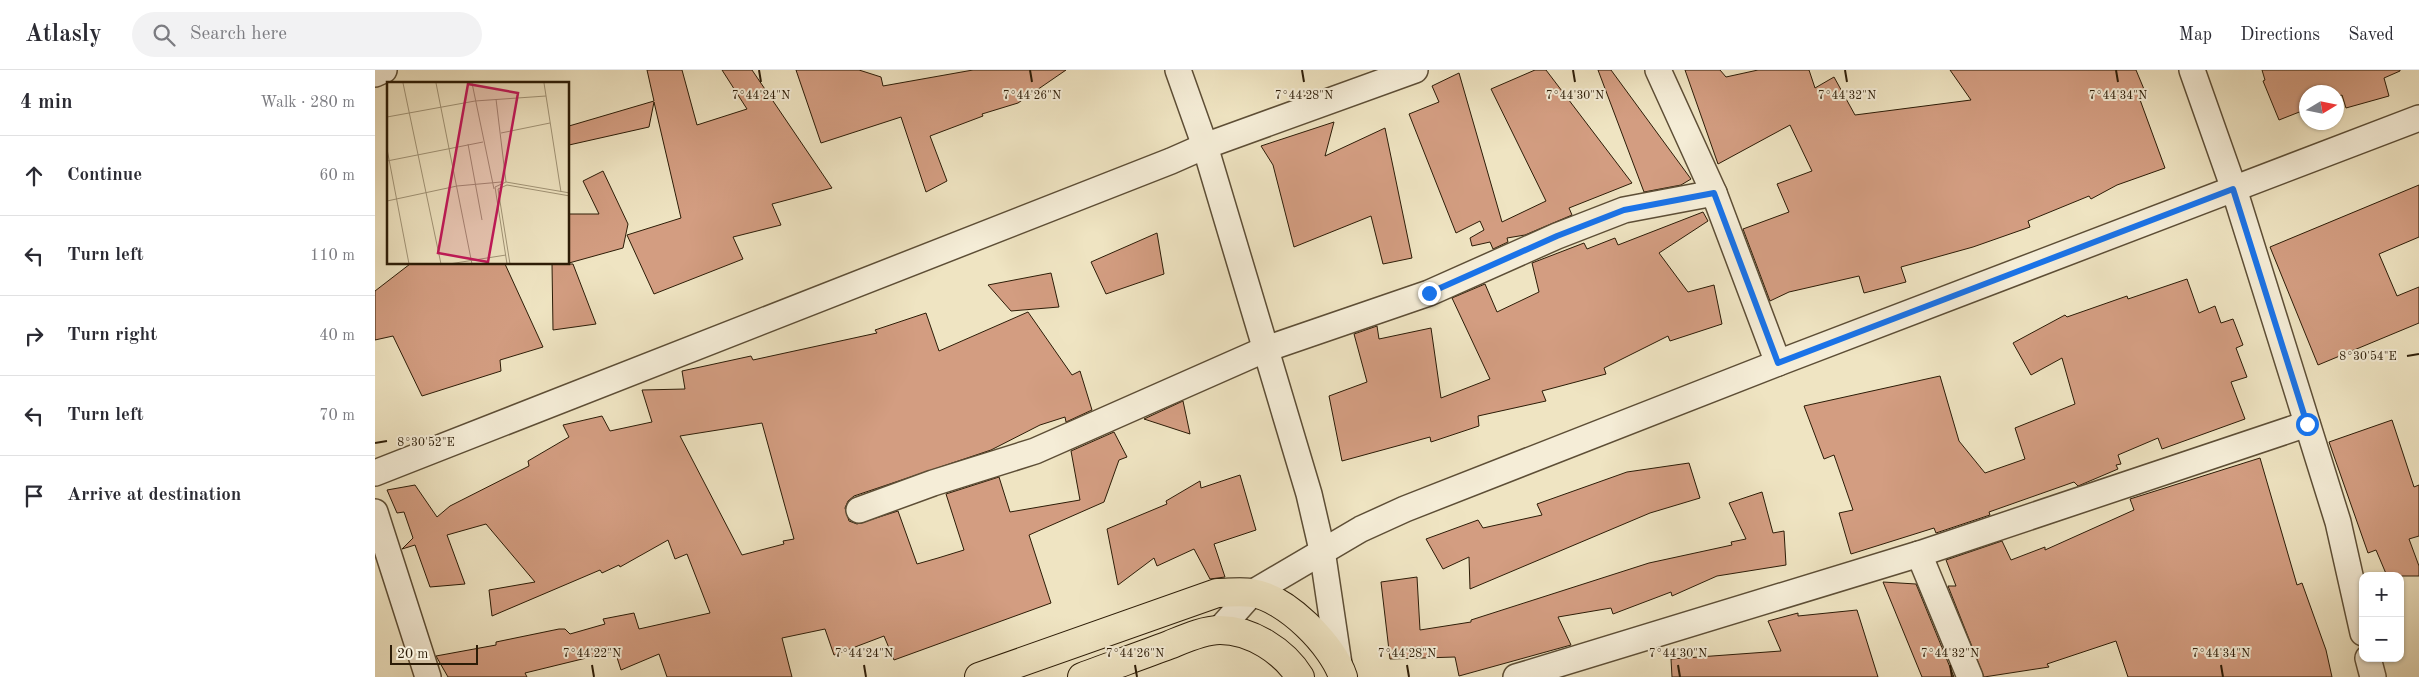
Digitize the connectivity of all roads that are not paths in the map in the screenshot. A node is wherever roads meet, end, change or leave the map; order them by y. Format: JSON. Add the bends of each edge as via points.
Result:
{"nodes":[{"id":1,"x":384,"y":70,"type":"edge"},
{"id":2,"x":1178,"y":70,"type":"edge"},
{"id":3,"x":1415,"y":70,"type":"edge"},
{"id":4,"x":1658,"y":70,"type":"edge"},
{"id":5,"x":2192,"y":70,"type":"edge"},
{"id":6,"x":375,"y":74,"type":"edge"},
{"id":7,"x":2419,"y":118,"type":"edge"},
{"id":8,"x":1205,"y":146,"type":"junction"},
{"id":9,"x":2233,"y":189,"type":"junction"},
{"id":10,"x":1714,"y":193,"type":"junction"},
{"id":11,"x":1266,"y":349,"type":"junction"},
{"id":12,"x":1778,"y":363,"type":"junction"},
{"id":13,"x":2307,"y":424,"type":"junction"},
{"id":14,"x":375,"y":473,"type":"edge"},
{"id":15,"x":859,"y":510,"type":"dead end"},
{"id":16,"x":375,"y":512,"type":"edge"},
{"id":17,"x":1322,"y":550,"type":"junction"},
{"id":18,"x":1919,"y":554,"type":"junction"},
{"id":19,"x":1252,"y":593,"type":"junction"},
{"id":20,"x":2359,"y":617,"type":"edge"},
{"id":21,"x":1219,"y":630,"type":"junction"},
{"id":22,"x":2369,"y":662,"type":"edge"},
{"id":23,"x":1341,"y":671,"type":"edge"},
{"id":24,"x":429,"y":677,"type":"edge"},
{"id":25,"x":979,"y":677,"type":"edge"},
{"id":26,"x":1082,"y":677,"type":"edge"},
{"id":27,"x":1300,"y":677,"type":"edge"},
{"id":28,"x":1516,"y":677,"type":"edge"},
{"id":29,"x":1970,"y":677,"type":"edge"},
{"id":30,"x":2373,"y":677,"type":"edge"}],
"edges":[{"from":1,"to":6,"type":"street"},
{"from":2,"to":8,"type":"street"},
{"from":3,"to":8,"type":"street"},
{"from":4,"to":10,"type":"street"},
{"from":5,"to":9,"type":"street"},
{"from":7,"to":9,"type":"street"},
{"from":8,"to":11,"type":"street"},
{"from":8,"to":14,"type":"street"},
{"from":9,"to":12,"type":"street"},
{"from":9,"to":13,"type":"street"},
{"from":10,"to":11,"type":"street","via":[[1624,210],[1429,293]]},
{"from":10,"to":12,"type":"street"},
{"from":11,"to":15,"type":"street","via":[[1035,450]]},
{"from":11,"to":17,"type":"street","via":[[1309,494]]},
{"from":12,"to":17,"type":"street","via":[[1405,508]]},
{"from":13,"to":18,"type":"street"},
{"from":13,"to":20,"type":"street","via":[[2338,522]]},
{"from":16,"to":24,"type":"street"},
{"from":17,"to":19,"type":"street"},
{"from":17,"to":23,"type":"street"},
{"from":18,"to":28,"type":"street"},
{"from":18,"to":29,"type":"street"},
{"from":19,"to":21,"type":"street"},
{"from":19,"to":23,"type":"main road","via":[[1276,602],[1302,621]]},
{"from":19,"to":25,"type":"main road","via":[[1217,593]]},
{"from":21,"to":26,"type":"main road","via":[[1192,636]]},
{"from":21,"to":27,"type":"main road","via":[[1238,632],[1258,640],[1293,666]]},
{"from":22,"to":30,"type":"street"}]}
